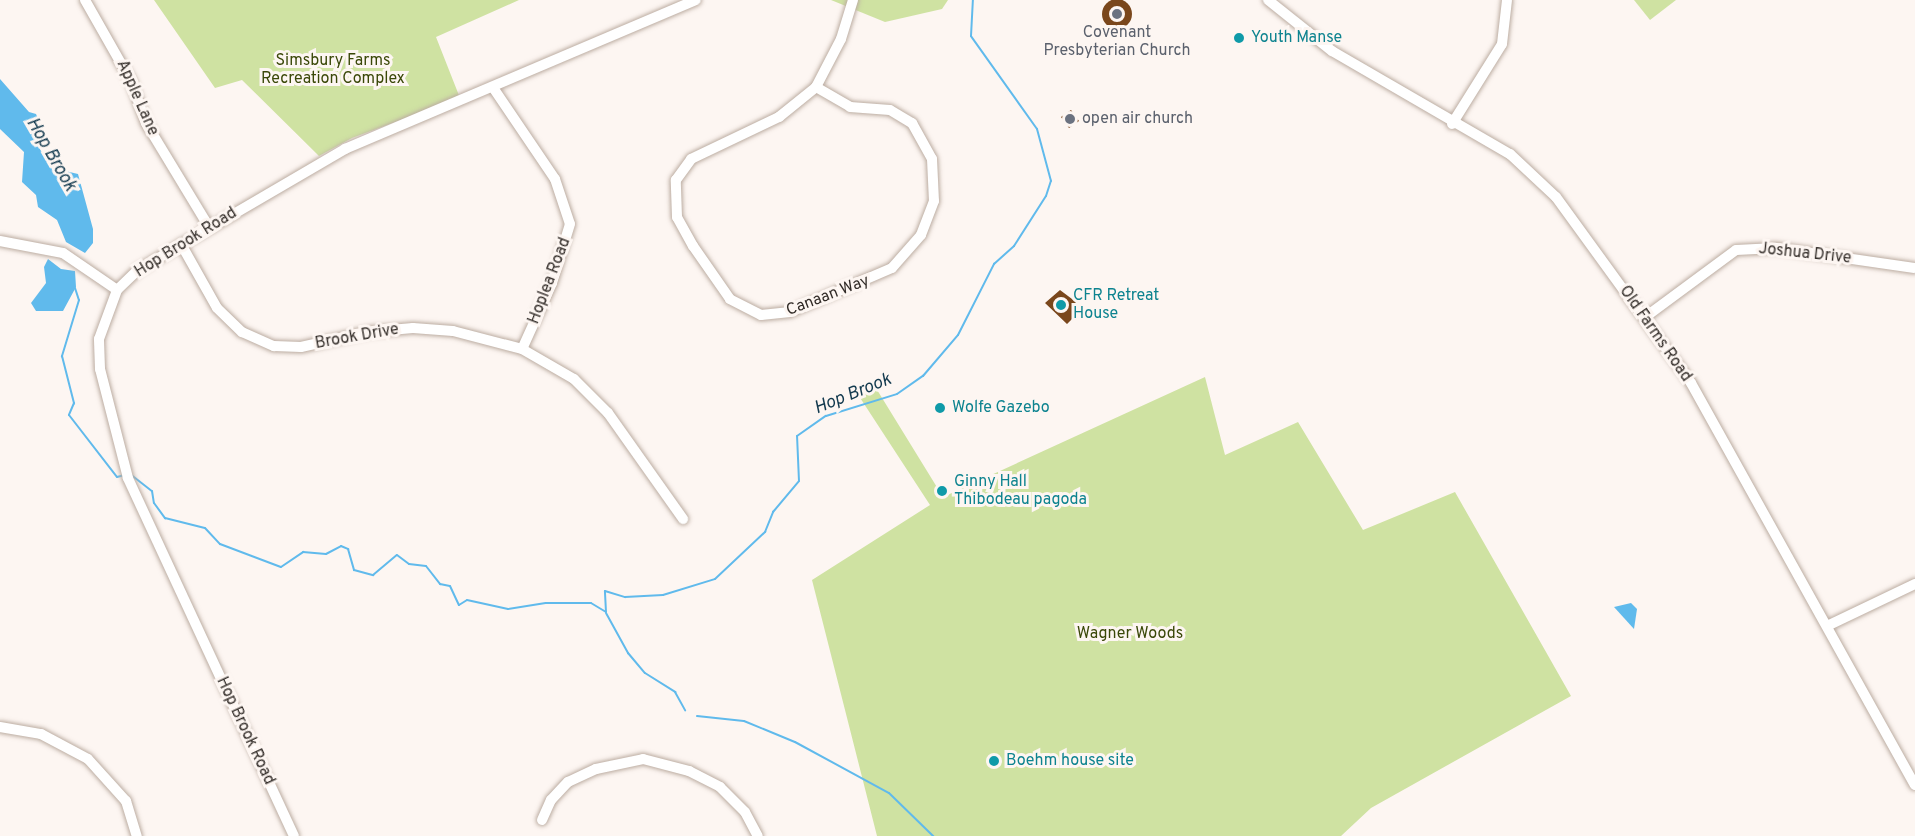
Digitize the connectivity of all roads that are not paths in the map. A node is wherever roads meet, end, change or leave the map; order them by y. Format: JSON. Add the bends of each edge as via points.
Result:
{"nodes":[{"id":1,"x":85,"y":0,"type":"edge"},
{"id":2,"x":696,"y":0,"type":"edge"},
{"id":3,"x":854,"y":0,"type":"edge"},
{"id":4,"x":1268,"y":0,"type":"edge"},
{"id":5,"x":1506,"y":0,"type":"edge"},
{"id":6,"x":816,"y":87,"type":"junction"},
{"id":7,"x":494,"y":89,"type":"junction"},
{"id":8,"x":1452,"y":124,"type":"junction"},
{"id":9,"x":209,"y":227,"type":"junction"},
{"id":10,"x":0,"y":241,"type":"edge"},
{"id":11,"x":181,"y":244,"type":"junction"},
{"id":12,"x":1915,"y":268,"type":"edge"},
{"id":13,"x":117,"y":290,"type":"junction"},
{"id":14,"x":1644,"y":318,"type":"junction"},
{"id":15,"x":522,"y":349,"type":"junction"},
{"id":16,"x":682,"y":519,"type":"dead end"},
{"id":17,"x":1915,"y":584,"type":"edge"},
{"id":18,"x":1827,"y":626,"type":"junction"},
{"id":19,"x":0,"y":727,"type":"edge"},
{"id":20,"x":1915,"y":785,"type":"edge"},
{"id":21,"x":543,"y":820,"type":"dead end"},
{"id":22,"x":137,"y":836,"type":"edge"},
{"id":23,"x":294,"y":836,"type":"edge"},
{"id":24,"x":758,"y":836,"type":"edge"}],
"edges":[{"from":1,"to":9,"type":"street","name":"Apple Lane","via":[[131,81],[146,123]]},
{"from":2,"to":7,"type":"street","name":"Hop Brook Road"},
{"from":3,"to":6,"type":"street","name":"Canaan Way","via":[[842,39]]},
{"from":4,"to":8,"type":"street","name":"Old Farms Road","via":[[1332,51]]},
{"from":5,"to":8,"type":"street","via":[[1502,44]]},
{"from":6,"to":6,"type":"street","name":"Canaan Way","via":[[779,117],[691,159],[676,180],[677,217],[693,246],[730,299],[761,315],[790,312],[892,268],[921,235],[934,201],[932,159],[912,123],[890,110],[850,107]]},
{"from":7,"to":9,"type":"street","name":"Hop Brook Road","via":[[345,149]]},
{"from":7,"to":15,"type":"street","name":"Hoplea Road","via":[[555,179],[570,224],[552,283]]},
{"from":8,"to":14,"type":"street","name":"Old Farms Road","via":[[1510,154],[1537,175]]},
{"from":9,"to":11,"type":"street","name":"Hop Brook Road"},
{"from":10,"to":13,"type":"street","via":[[63,253]]},
{"from":11,"to":13,"type":"street","name":"Hop Brook Road","via":[[138,270]]},
{"from":11,"to":15,"type":"street","name":"Brook Drive","via":[[217,308],[242,332],[274,346],[301,346],[368,332],[413,328],[453,331]]},
{"from":12,"to":14,"type":"street","name":"Joshua Drive","via":[[1776,248],[1736,250]]},
{"from":13,"to":23,"type":"street","name":"Hop Brook Road","via":[[99,339],[100,369],[127,475]]},
{"from":14,"to":18,"type":"street","name":"Old Farms Road","via":[[1690,383]]},
{"from":15,"to":16,"type":"street","name":"Brook Drive","via":[[574,379],[608,413]]},
{"from":17,"to":18,"type":"street"},
{"from":18,"to":20,"type":"street","name":"Old Farms Road"},
{"from":19,"to":22,"type":"street","via":[[41,734],[88,759],[126,801]]},
{"from":21,"to":24,"type":"street","via":[[550,800],[568,782],[596,769],[643,759],[689,771],[720,788],[745,812]]}]}
